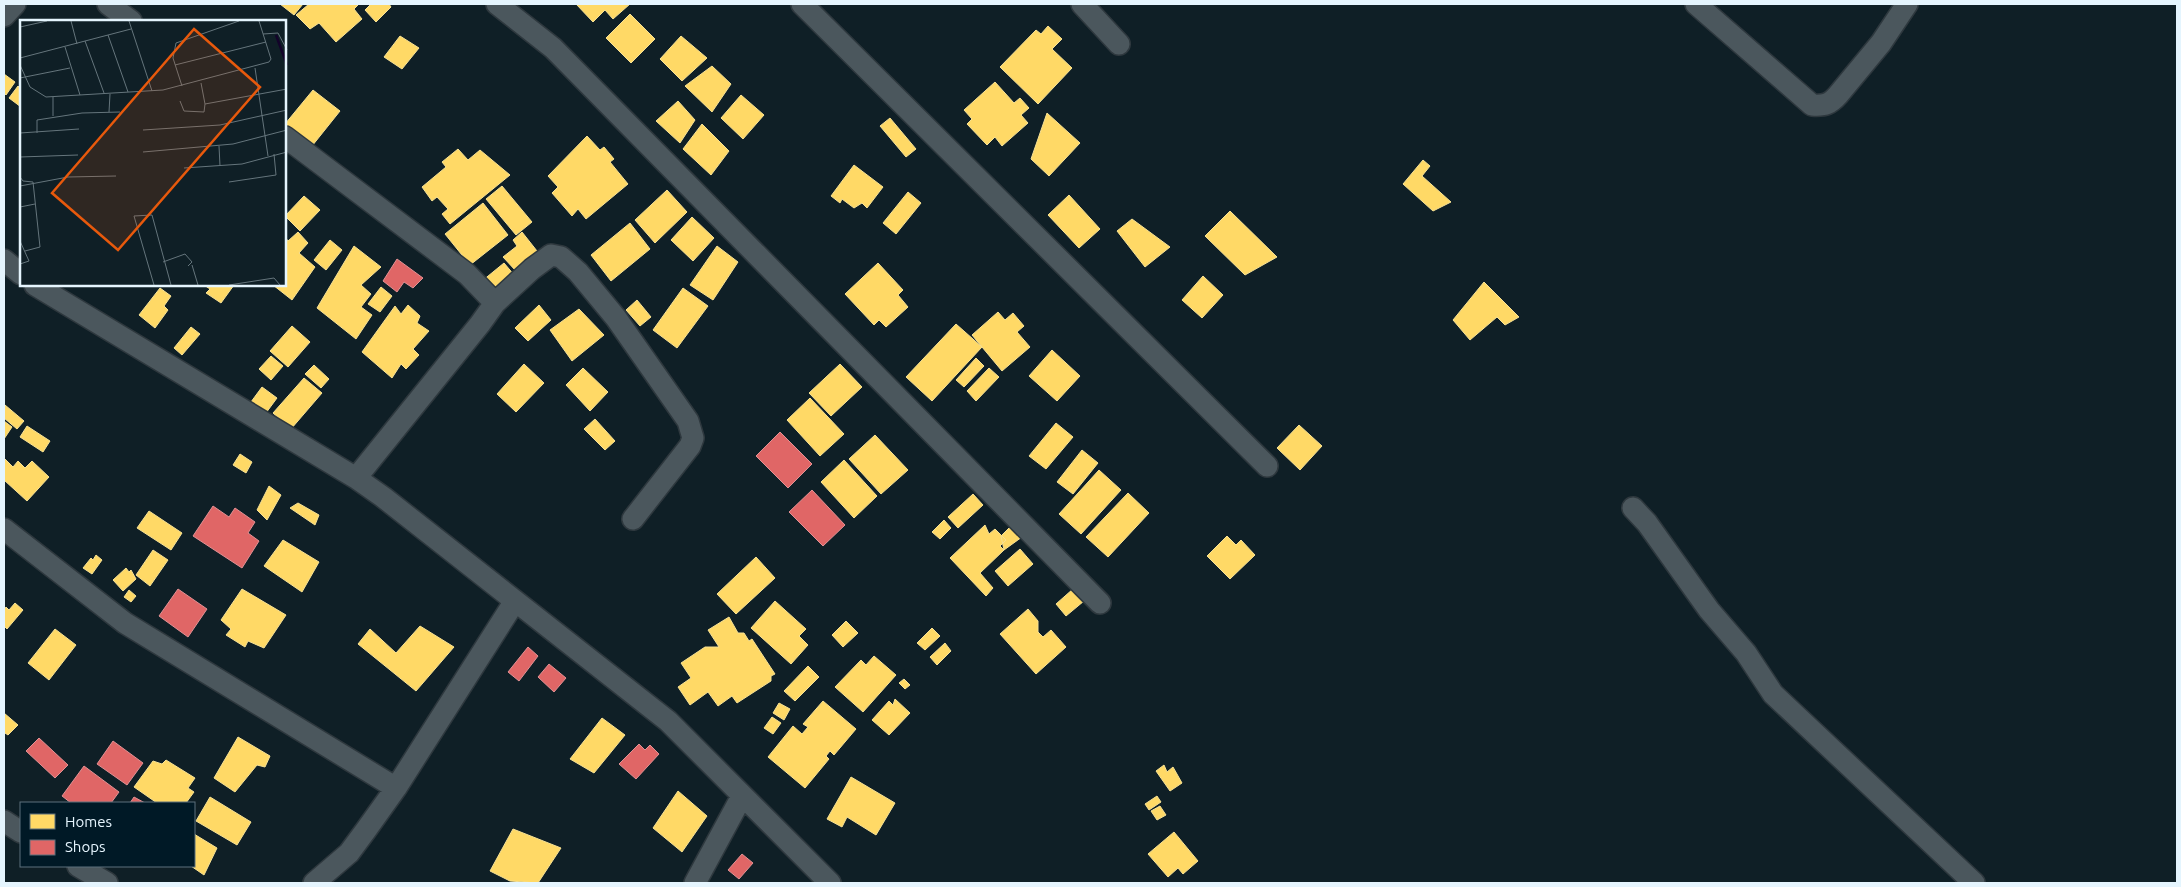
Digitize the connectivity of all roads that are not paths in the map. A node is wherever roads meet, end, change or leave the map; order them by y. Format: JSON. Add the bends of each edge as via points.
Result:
{"nodes":[{"id":1,"x":15,"y":4,"type":"edge"},
{"id":2,"x":108,"y":4,"type":"edge"},
{"id":3,"x":497,"y":4,"type":"edge"},
{"id":4,"x":802,"y":4,"type":"edge"},
{"id":5,"x":1082,"y":4,"type":"edge"},
{"id":6,"x":1696,"y":4,"type":"edge"},
{"id":7,"x":1907,"y":4,"type":"edge"},
{"id":8,"x":4,"y":16,"type":"edge"},
{"id":9,"x":130,"y":20,"type":"edge"},
{"id":10,"x":1119,"y":44,"type":"dead end"},
{"id":11,"x":286,"y":138,"type":"edge"},
{"id":12,"x":4,"y":260,"type":"edge"},
{"id":13,"x":20,"y":273,"type":"edge"},
{"id":14,"x":37,"y":286,"type":"edge"},
{"id":15,"x":495,"y":303,"type":"junction"},
{"id":16,"x":1267,"y":466,"type":"dead end"},
{"id":17,"x":356,"y":478,"type":"junction"},
{"id":18,"x":1633,"y":508,"type":"dead end"},
{"id":19,"x":634,"y":519,"type":"dead end"},
{"id":20,"x":4,"y":529,"type":"edge"},
{"id":21,"x":515,"y":601,"type":"junction"},
{"id":22,"x":1100,"y":603,"type":"dead end"},
{"id":23,"x":396,"y":788,"type":"junction"},
{"id":24,"x":742,"y":796,"type":"junction"},
{"id":25,"x":4,"y":821,"type":"edge"},
{"id":26,"x":20,"y":831,"type":"edge"},
{"id":27,"x":80,"y":867,"type":"edge"},
{"id":28,"x":106,"y":883,"type":"edge"},
{"id":29,"x":314,"y":883,"type":"edge"},
{"id":30,"x":695,"y":883,"type":"edge"},
{"id":31,"x":830,"y":883,"type":"edge"},
{"id":32,"x":1974,"y":883,"type":"edge"}],
"edges":[{"from":1,"to":8,"type":"street"},
{"from":2,"to":9,"type":"street"},
{"from":3,"to":22,"type":"street","via":[[553,48]]},
{"from":4,"to":16,"type":"street"},
{"from":5,"to":10,"type":"street"},
{"from":6,"to":7,"type":"street","via":[[1812,105],[1825,105],[1831,103],[1881,43]]},
{"from":11,"to":15,"type":"street","via":[[467,274]]},
{"from":12,"to":13,"type":"street"},
{"from":14,"to":17,"type":"street"},
{"from":15,"to":17,"type":"street"},
{"from":15,"to":19,"type":"street","via":[[551,255],[561,257],[578,272],[616,318],[688,421],[693,438],[690,446]]},
{"from":17,"to":21,"type":"street"},
{"from":18,"to":32,"type":"street","via":[[1773,694]]},
{"from":20,"to":23,"type":"street","via":[[125,623]]},
{"from":21,"to":23,"type":"street"},
{"from":21,"to":24,"type":"street","via":[[668,721]]},
{"from":23,"to":29,"type":"street","via":[[349,853]]},
{"from":24,"to":30,"type":"street"},
{"from":24,"to":31,"type":"street"},
{"from":25,"to":26,"type":"street"},
{"from":27,"to":28,"type":"street"}]}
